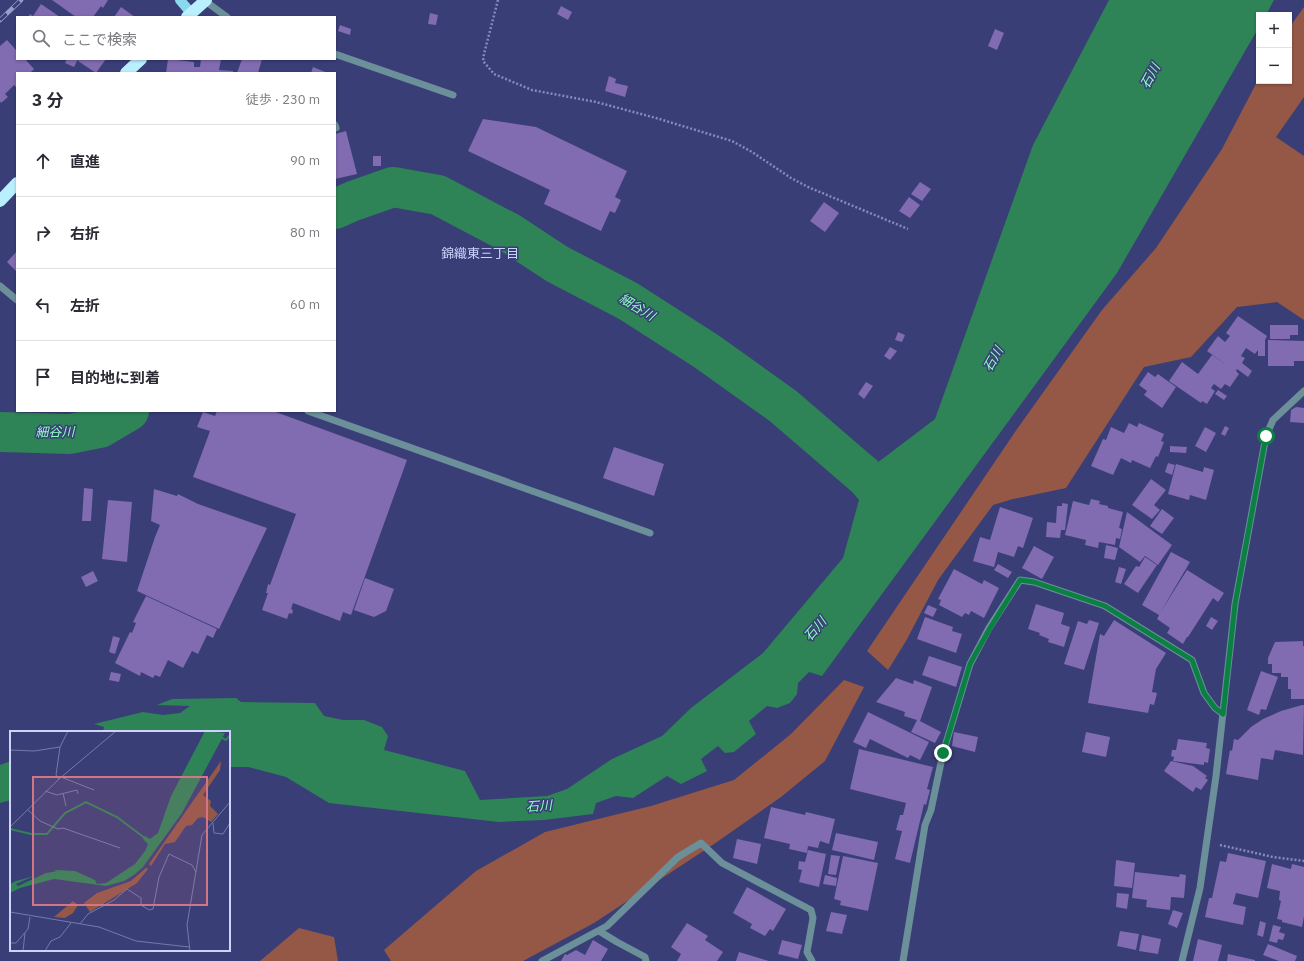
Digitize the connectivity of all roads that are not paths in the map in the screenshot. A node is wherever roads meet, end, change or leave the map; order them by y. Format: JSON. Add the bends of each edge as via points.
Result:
{"nodes":[{"id":1,"x":180,"y":0,"type":"edge"},
{"id":2,"x":206,"y":0,"type":"edge"},
{"id":3,"x":189,"y":15,"type":"edge"},
{"id":4,"x":226,"y":16,"type":"edge"},
{"id":5,"x":336,"y":54,"type":"edge"},
{"id":6,"x":140,"y":60,"type":"edge"},
{"id":7,"x":127,"y":72,"type":"edge"},
{"id":8,"x":453,"y":95,"type":"dead end"},
{"id":9,"x":16,"y":184,"type":"edge"},
{"id":10,"x":0,"y":201,"type":"edge"},
{"id":11,"x":0,"y":286,"type":"edge"},
{"id":12,"x":16,"y":299,"type":"edge"},
{"id":13,"x":1304,"y":391,"type":"edge"},
{"id":14,"x":311,"y":412,"type":"edge"},
{"id":15,"x":650,"y":533,"type":"dead end"},
{"id":16,"x":1223,"y":714,"type":"junction"},
{"id":17,"x":599,"y":930,"type":"junction"},
{"id":18,"x":542,"y":961,"type":"edge"},
{"id":19,"x":646,"y":961,"type":"edge"},
{"id":20,"x":812,"y":961,"type":"edge"},
{"id":21,"x":903,"y":961,"type":"edge"},
{"id":22,"x":1182,"y":961,"type":"edge"}],
"edges":[{"from":1,"to":3,"type":"main road"},
{"from":2,"to":3,"type":"highway"},
{"from":2,"to":4,"type":"street"},
{"from":5,"to":8,"type":"street"},
{"from":6,"to":7,"type":"highway"},
{"from":9,"to":10,"type":"highway"},
{"from":11,"to":12,"type":"street"},
{"from":13,"to":16,"type":"street","via":[[1272,420],[1266,436],[1235,604]]},
{"from":14,"to":15,"type":"street"},
{"from":16,"to":21,"type":"street","via":[[1204,693],[1192,660],[1105,606],[1034,582],[1020,580],[970,664],[943,753],[932,810],[925,824]]},
{"from":16,"to":22,"type":"street","via":[[1200,888]]},
{"from":17,"to":18,"type":"street"},
{"from":17,"to":19,"type":"street","via":[[645,957]]},
{"from":17,"to":20,"type":"street","via":[[607,926],[678,857],[701,843],[722,863],[811,910],[813,918],[807,952]]}]}
